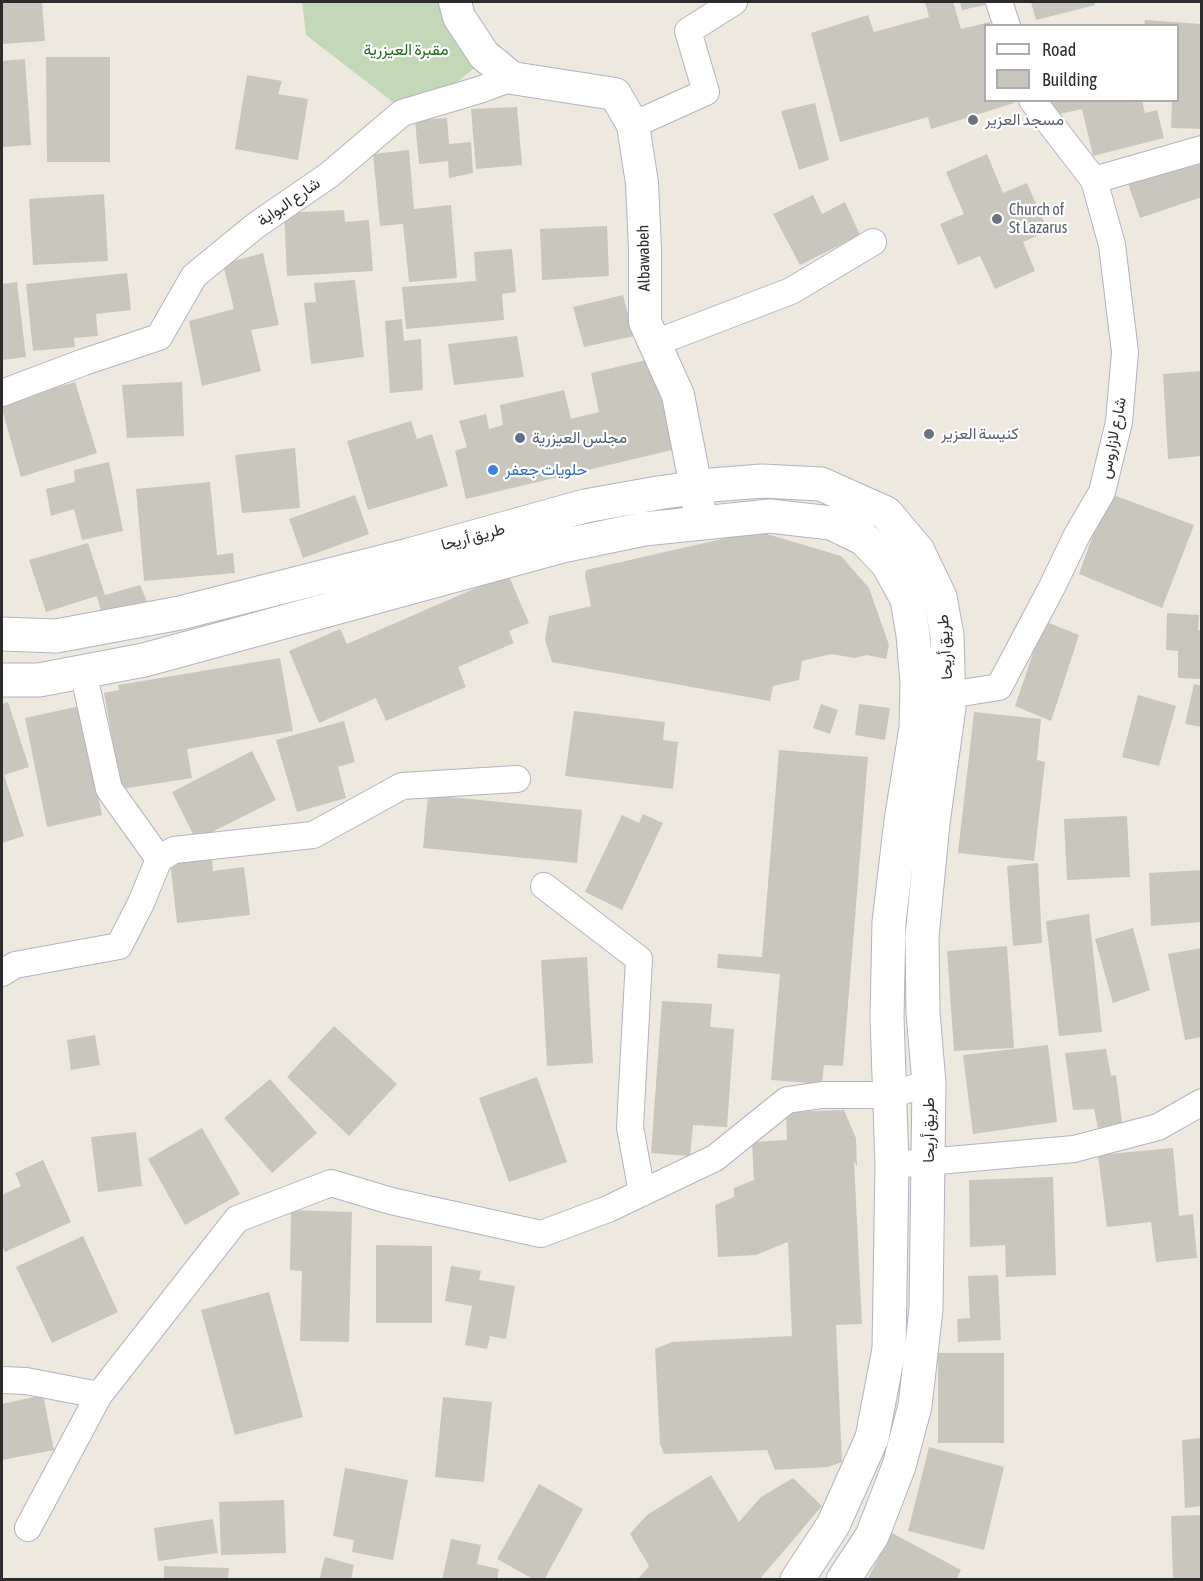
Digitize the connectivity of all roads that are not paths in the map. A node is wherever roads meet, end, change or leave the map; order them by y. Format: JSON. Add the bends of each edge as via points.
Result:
{"nodes":[{"id":1,"x":455,"y":2,"type":"edge"},
{"id":2,"x":734,"y":2,"type":"edge"},
{"id":3,"x":999,"y":2,"type":"edge"},
{"id":4,"x":1006,"y":24,"type":"edge"},
{"id":5,"x":512,"y":78,"type":"junction"},
{"id":6,"x":1034,"y":102,"type":"edge"},
{"id":7,"x":633,"y":125,"type":"junction"},
{"id":8,"x":1202,"y":149,"type":"edge"},
{"id":9,"x":1094,"y":180,"type":"junction"},
{"id":10,"x":873,"y":242,"type":"dead end"},
{"id":11,"x":655,"y":343,"type":"junction"},
{"id":12,"x":2,"y":393,"type":"edge"},
{"id":13,"x":696,"y":488,"type":"junction"},
{"id":14,"x":701,"y":523,"type":"junction"},
{"id":15,"x":2,"y":634,"type":"edge"},
{"id":16,"x":83,"y":671,"type":"junction"},
{"id":17,"x":2,"y":680,"type":"edge"},
{"id":18,"x":949,"y":695,"type":"junction"},
{"id":19,"x":517,"y":779,"type":"dead end"},
{"id":20,"x":159,"y":859,"type":"junction"},
{"id":21,"x":544,"y":886,"type":"dead end"},
{"id":22,"x":2,"y":973,"type":"edge"},
{"id":23,"x":929,"y":1083,"type":"junction"},
{"id":24,"x":891,"y":1095,"type":"junction"},
{"id":25,"x":1202,"y":1102,"type":"edge"},
{"id":26,"x":929,"y":1162,"type":"junction"},
{"id":27,"x":892,"y":1165,"type":"junction"},
{"id":28,"x":642,"y":1193,"type":"junction"},
{"id":29,"x":2,"y":1380,"type":"edge"},
{"id":30,"x":99,"y":1395,"type":"junction"},
{"id":31,"x":28,"y":1528,"type":"dead end"},
{"id":32,"x":797,"y":1580,"type":"edge"},
{"id":33,"x":843,"y":1580,"type":"edge"}],
"edges":[{"from":1,"to":5,"type":"street","via":[[459,17],[484,54]]},
{"from":2,"to":7,"type":"street","via":[[688,31],[706,92]]},
{"from":3,"to":4,"type":"street"},
{"from":5,"to":7,"type":"street","name":"Albawabeh","via":[[615,94]]},
{"from":5,"to":12,"type":"street","name":"شارع البوابة","via":[[402,112],[329,175],[255,226],[194,276],[159,337]]},
{"from":6,"to":9,"type":"street","name":"شارع لازاروس"},
{"from":7,"to":11,"type":"street","name":"Albawabeh","via":[[642,183],[645,321]]},
{"from":8,"to":9,"type":"street"},
{"from":9,"to":18,"type":"street","name":"شارع لازاروس","via":[[1112,245],[1125,352],[1119,422],[1102,492],[999,687]]},
{"from":10,"to":11,"type":"street","via":[[791,291]]},
{"from":11,"to":13,"type":"street","name":"Albawabeh","via":[[678,395]]},
{"from":13,"to":14,"type":"street","name":"Albawabeh"},
{"from":13,"to":15,"type":"main road","name":"طريق أريحا","via":[[585,507],[180,613],[56,636]]},
{"from":13,"to":18,"type":"main road","name":"طريق أريحا","via":[[762,481],[820,484],[886,513],[918,551],[940,597],[947,635]]},
{"from":14,"to":16,"type":"main road","name":"طريق أريحا","via":[[644,529],[562,546],[144,660]]},
{"from":14,"to":24,"type":"main road","name":"طريق أريحا","via":[[770,516],[831,523],[864,539],[887,563],[907,599],[914,635],[916,728],[889,922],[887,1017]]},
{"from":16,"to":17,"type":"main road","name":"طريق أريحا","via":[[39,680]]},
{"from":16,"to":20,"type":"street","via":[[110,789]]},
{"from":18,"to":23,"type":"main road","name":"طريق أريحا","via":[[922,937]]},
{"from":19,"to":20,"type":"street","via":[[402,786],[313,835],[174,850]]},
{"from":20,"to":22,"type":"street","via":[[119,946],[15,965]]},
{"from":21,"to":28,"type":"street","via":[[639,959],[630,1127]]},
{"from":23,"to":24,"type":"street"},
{"from":23,"to":26,"type":"main road","name":"طريق أريحا"},
{"from":24,"to":27,"type":"main road","name":"طريق أريحا"},
{"from":24,"to":28,"type":"street","via":[[822,1095],[787,1100],[715,1158]]},
{"from":25,"to":26,"type":"street","via":[[1158,1127],[1074,1149]]},
{"from":26,"to":27,"type":"street"},
{"from":26,"to":33,"type":"main road","name":"طريق أريحا","via":[[926,1310],[915,1406],[899,1466],[872,1536]]},
{"from":27,"to":32,"type":"main road","name":"طريق أريحا","via":[[889,1349],[872,1438],[833,1525]]},
{"from":28,"to":30,"type":"street","via":[[541,1234],[391,1201],[331,1183],[237,1219]]},
{"from":29,"to":30,"type":"street"},
{"from":30,"to":31,"type":"street"}]}
